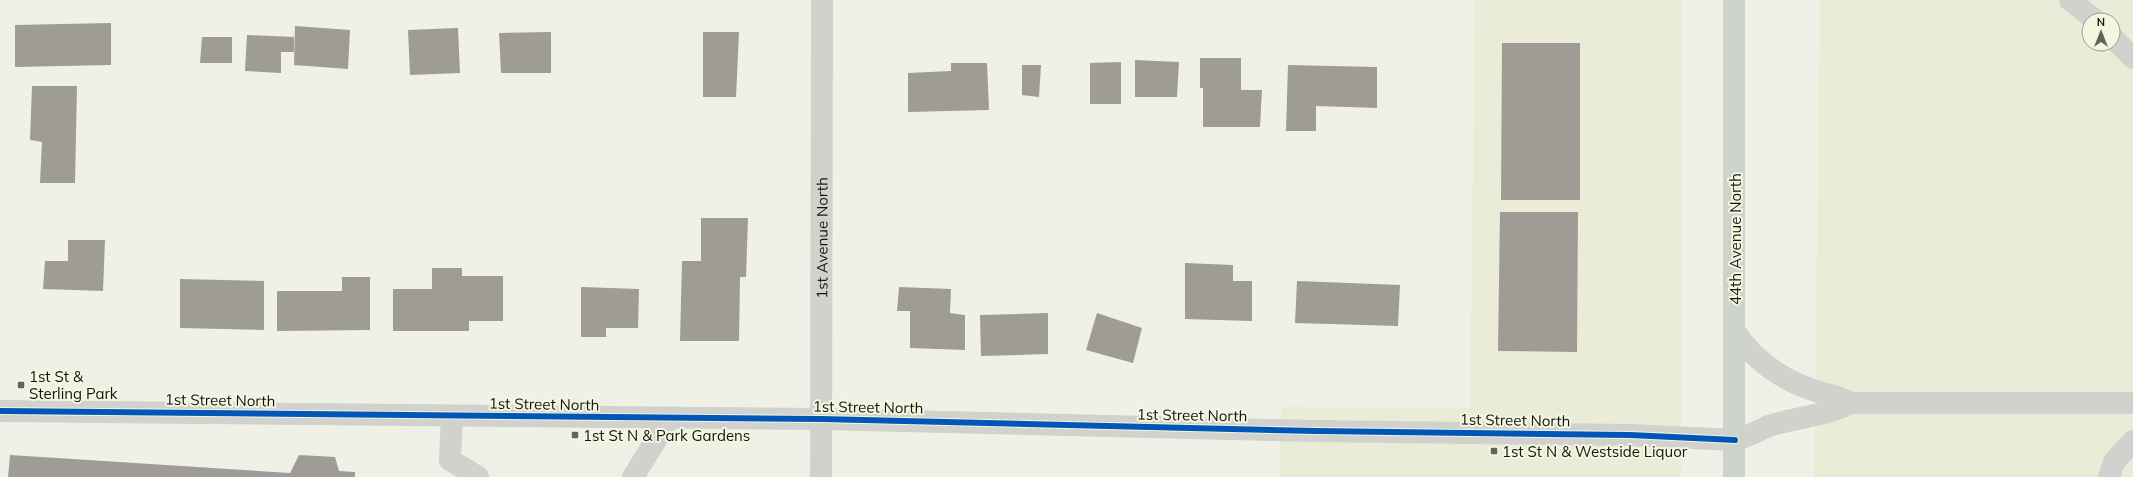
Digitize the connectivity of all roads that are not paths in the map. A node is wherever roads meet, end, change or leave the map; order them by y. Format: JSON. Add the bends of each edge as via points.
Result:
{"nodes":[{"id":1,"x":822,"y":0,"type":"edge"},
{"id":2,"x":1734,"y":0,"type":"edge"},
{"id":3,"x":2070,"y":0,"type":"edge"},
{"id":4,"x":2085,"y":12,"type":"edge"},
{"id":5,"x":2121,"y":46,"type":"edge"},
{"id":6,"x":2133,"y":58,"type":"edge"},
{"id":7,"x":1735,"y":332,"type":"junction"},
{"id":8,"x":1850,"y":403,"type":"junction"},
{"id":9,"x":2133,"y":403,"type":"edge"},
{"id":10,"x":0,"y":411,"type":"edge"},
{"id":11,"x":452,"y":416,"type":"junction"},
{"id":12,"x":669,"y":419,"type":"junction"},
{"id":13,"x":821,"y":419,"type":"junction"},
{"id":14,"x":1735,"y":440,"type":"junction"},
{"id":15,"x":2133,"y":441,"type":"edge"},
{"id":16,"x":478,"y":477,"type":"edge"},
{"id":17,"x":633,"y":477,"type":"edge"},
{"id":18,"x":821,"y":477,"type":"edge"},
{"id":19,"x":1734,"y":477,"type":"edge"},
{"id":20,"x":2109,"y":477,"type":"edge"}],
"edges":[{"from":1,"to":13,"type":"street","name":"1st Avenue North"},
{"from":2,"to":7,"type":"main road","name":"44th Avenue North"},
{"from":3,"to":4,"type":"street"},
{"from":5,"to":6,"type":"street"},
{"from":7,"to":8,"type":"street","via":[[1751,354],[1777,374],[1812,390],[1842,397]]},
{"from":7,"to":14,"type":"main road","name":"44th Avenue North"},
{"from":8,"to":9,"type":"street"},
{"from":8,"to":14,"type":"street","via":[[1839,409],[1770,426],[1748,437]]},
{"from":10,"to":11,"type":"street","name":"1st Street North"},
{"from":11,"to":12,"type":"street","name":"1st Street North"},
{"from":11,"to":16,"type":"street","via":[[450,460]]},
{"from":12,"to":13,"type":"street","name":"1st Street North"},
{"from":12,"to":17,"type":"street"},
{"from":13,"to":14,"type":"street","name":"1st Street North","via":[[1316,431],[1630,435]]},
{"from":13,"to":18,"type":"street","name":"1st Avenue North"},
{"from":14,"to":19,"type":"main road","name":"44th Avenue North"},
{"from":15,"to":20,"type":"street","via":[[2114,462]]}]}
